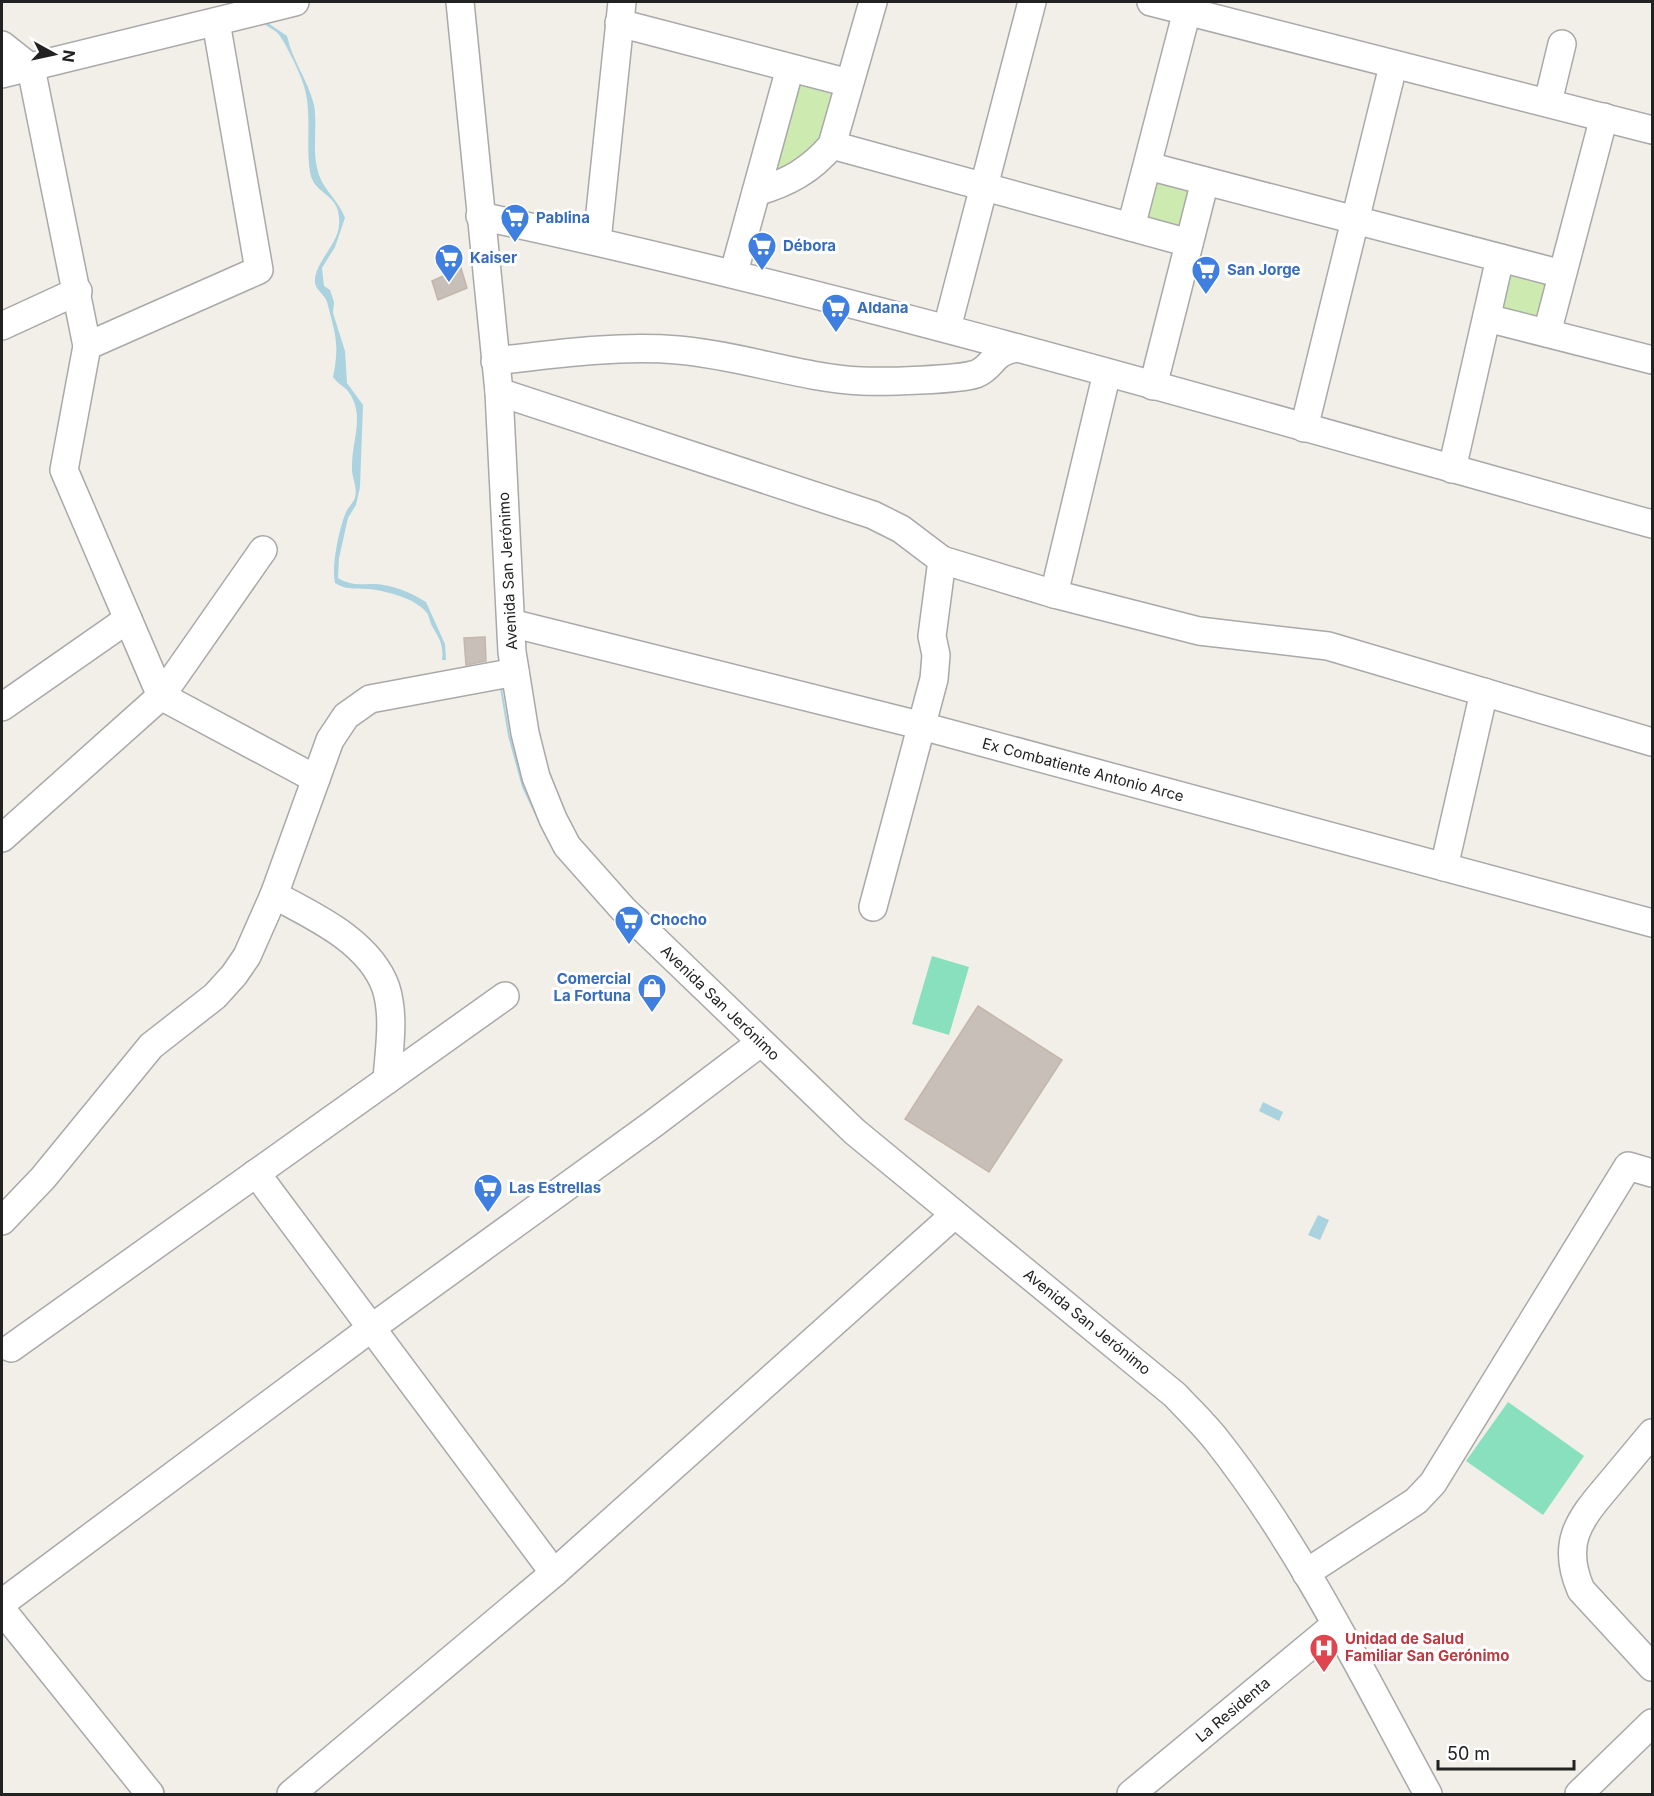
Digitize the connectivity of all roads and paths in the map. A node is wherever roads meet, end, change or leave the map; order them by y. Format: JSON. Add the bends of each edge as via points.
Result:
{"nodes":[{"id":1,"x":295,"y":2,"type":"edge"},
{"id":2,"x":460,"y":2,"type":"edge"},
{"id":3,"x":873,"y":2,"type":"edge"},
{"id":4,"x":1032,"y":2,"type":"edge"},
{"id":5,"x":1151,"y":2,"type":"edge"},
{"id":6,"x":1187,"y":10,"type":"junction"},
{"id":7,"x":620,"y":12,"type":"edge"},
{"id":8,"x":216,"y":22,"type":"junction"},
{"id":9,"x":1562,"y":44,"type":"dead end"},
{"id":10,"x":2,"y":45,"type":"edge"},
{"id":11,"x":1393,"y":66,"type":"junction"},
{"id":12,"x":31,"y":68,"type":"junction"},
{"id":13,"x":790,"y":68,"type":"junction"},
{"id":14,"x":2,"y":74,"type":"edge"},
{"id":15,"x":849,"y":83,"type":"junction"},
{"id":16,"x":1548,"y":102,"type":"junction"},
{"id":17,"x":1604,"y":117,"type":"junction"},
{"id":18,"x":1653,"y":130,"type":"edge"},
{"id":19,"x":832,"y":145,"type":"junction"},
{"id":20,"x":1148,"y":166,"type":"junction"},
{"id":21,"x":1205,"y":181,"type":"junction"},
{"id":22,"x":984,"y":186,"type":"junction"},
{"id":23,"x":756,"y":192,"type":"junction"},
{"id":24,"x":480,"y":216,"type":"junction"},
{"id":25,"x":1355,"y":220,"type":"junction"},
{"id":26,"x":1131,"y":227,"type":"junction"},
{"id":27,"x":597,"y":241,"type":"junction"},
{"id":28,"x":1189,"y":243,"type":"junction"},
{"id":29,"x":1500,"y":258,"type":"junction"},
{"id":30,"x":734,"y":272,"type":"junction"},
{"id":31,"x":1562,"y":274,"type":"junction"},
{"id":32,"x":78,"y":291,"type":"junction"},
{"id":33,"x":1486,"y":318,"type":"junction"},
{"id":34,"x":2,"y":326,"type":"edge"},
{"id":35,"x":947,"y":328,"type":"junction"},
{"id":36,"x":1547,"y":333,"type":"junction"},
{"id":37,"x":87,"y":346,"type":"junction"},
{"id":38,"x":1017,"y":348,"type":"junction"},
{"id":39,"x":1653,"y":360,"type":"edge"},
{"id":40,"x":495,"y":361,"type":"junction"},
{"id":41,"x":1107,"y":374,"type":"junction"},
{"id":42,"x":1153,"y":386,"type":"junction"},
{"id":43,"x":499,"y":392,"type":"junction"},
{"id":44,"x":1304,"y":428,"type":"junction"},
{"id":45,"x":1452,"y":469,"type":"junction"},
{"id":46,"x":1653,"y":524,"type":"edge"},
{"id":47,"x":263,"y":550,"type":"dead end"},
{"id":48,"x":942,"y":561,"type":"junction"},
{"id":49,"x":1054,"y":594,"type":"junction"},
{"id":50,"x":128,"y":619,"type":"junction"},
{"id":51,"x":511,"y":623,"type":"junction"},
{"id":52,"x":515,"y":672,"type":"junction"},
{"id":53,"x":1484,"y":692,"type":"junction"},
{"id":54,"x":161,"y":696,"type":"junction"},
{"id":55,"x":2,"y":707,"type":"edge"},
{"id":56,"x":922,"y":727,"type":"junction"},
{"id":57,"x":1653,"y":742,"type":"edge"},
{"id":58,"x":316,"y":779,"type":"junction"},
{"id":59,"x":2,"y":838,"type":"edge"},
{"id":60,"x":1444,"y":867,"type":"junction"},
{"id":61,"x":274,"y":895,"type":"junction"},
{"id":62,"x":873,"y":907,"type":"dead end"},
{"id":63,"x":1653,"y":923,"type":"edge"},
{"id":64,"x":505,"y":996,"type":"dead end"},
{"id":65,"x":760,"y":1043,"type":"junction"},
{"id":66,"x":387,"y":1080,"type":"junction"},
{"id":67,"x":1640,"y":1170,"type":"edge"},
{"id":68,"x":256,"y":1173,"type":"junction"},
{"id":69,"x":954,"y":1215,"type":"junction"},
{"id":70,"x":2,"y":1221,"type":"edge"},
{"id":71,"x":370,"y":1329,"type":"junction"},
{"id":72,"x":11,"y":1348,"type":"dead end"},
{"id":73,"x":1653,"y":1434,"type":"edge"},
{"id":74,"x":554,"y":1573,"type":"junction"},
{"id":75,"x":1306,"y":1573,"type":"junction"},
{"id":76,"x":2,"y":1603,"type":"edge"},
{"id":77,"x":2,"y":1610,"type":"edge"},
{"id":78,"x":1335,"y":1625,"type":"junction"},
{"id":79,"x":1653,"y":1667,"type":"edge"},
{"id":80,"x":1653,"y":1723,"type":"edge"},
{"id":81,"x":150,"y":1794,"type":"edge"},
{"id":82,"x":291,"y":1794,"type":"edge"},
{"id":83,"x":1131,"y":1794,"type":"edge"},
{"id":84,"x":1428,"y":1794,"type":"edge"},
{"id":85,"x":1579,"y":1794,"type":"edge"}],
"edges":[{"from":1,"to":8,"type":"street"},
{"from":2,"to":24,"type":"street","name":"Avenida San Jerónimo"},
{"from":3,"to":15,"type":"street"},
{"from":4,"to":22,"type":"street"},
{"from":5,"to":6,"type":"street"},
{"from":6,"to":11,"type":"street"},
{"from":6,"to":20,"type":"street"},
{"from":7,"to":13,"type":"street"},
{"from":7,"to":27,"type":"street"},
{"from":8,"to":12,"type":"street"},
{"from":8,"to":37,"type":"street","via":[[259,270]]},
{"from":9,"to":16,"type":"street"},
{"from":10,"to":12,"type":"street"},
{"from":11,"to":16,"type":"street"},
{"from":11,"to":25,"type":"street"},
{"from":12,"to":14,"type":"street"},
{"from":12,"to":32,"type":"street"},
{"from":13,"to":15,"type":"street"},
{"from":13,"to":23,"type":"street"},
{"from":15,"to":19,"type":"street"},
{"from":16,"to":17,"type":"street"},
{"from":17,"to":18,"type":"street"},
{"from":17,"to":31,"type":"street"},
{"from":19,"to":22,"type":"street"},
{"from":19,"to":23,"type":"street","via":[[796,177]]},
{"from":20,"to":21,"type":"street"},
{"from":20,"to":26,"type":"street"},
{"from":21,"to":25,"type":"street"},
{"from":21,"to":28,"type":"street"},
{"from":22,"to":26,"type":"street"},
{"from":22,"to":35,"type":"street"},
{"from":23,"to":30,"type":"street"},
{"from":24,"to":27,"type":"street"},
{"from":24,"to":40,"type":"street","name":"Avenida San Jerónimo"},
{"from":25,"to":29,"type":"street"},
{"from":25,"to":44,"type":"street"},
{"from":26,"to":28,"type":"street"},
{"from":27,"to":30,"type":"street"},
{"from":28,"to":42,"type":"street"},
{"from":29,"to":31,"type":"street"},
{"from":29,"to":33,"type":"street"},
{"from":30,"to":35,"type":"street"},
{"from":31,"to":36,"type":"street"},
{"from":32,"to":34,"type":"street"},
{"from":32,"to":37,"type":"street"},
{"from":33,"to":36,"type":"street"},
{"from":33,"to":45,"type":"street"},
{"from":35,"to":38,"type":"street"},
{"from":36,"to":39,"type":"street"},
{"from":37,"to":50,"type":"street","via":[[64,470]]},
{"from":38,"to":40,"type":"street","via":[[995,356],[976,374],[887,380],[832,377],[676,350],[583,351]]},
{"from":38,"to":41,"type":"street"},
{"from":40,"to":43,"type":"street","name":"Avenida San Jerónimo"},
{"from":41,"to":42,"type":"street"},
{"from":41,"to":49,"type":"street"},
{"from":42,"to":44,"type":"street"},
{"from":43,"to":48,"type":"street","via":[[873,515],[901,529]]},
{"from":43,"to":51,"type":"street","name":"Avenida San Jerónimo"},
{"from":44,"to":45,"type":"street"},
{"from":45,"to":46,"type":"street"},
{"from":47,"to":54,"type":"street"},
{"from":48,"to":49,"type":"street"},
{"from":48,"to":56,"type":"street","via":[[933,620],[934,679]]},
{"from":49,"to":53,"type":"street","via":[[1199,631],[1328,646]]},
{"from":50,"to":54,"type":"street"},
{"from":50,"to":55,"type":"street"},
{"from":51,"to":52,"type":"street","name":"Avenida San Jerónimo"},
{"from":51,"to":56,"type":"street","name":"Ex Combatiente Antonio Arce"},
{"from":52,"to":58,"type":"street","via":[[370,699],[346,716],[330,740]]},
{"from":52,"to":65,"type":"street","name":"Avenida San Jerónimo","via":[[536,777],[567,846],[623,909]]},
{"from":53,"to":57,"type":"street"},
{"from":53,"to":60,"type":"street"},
{"from":54,"to":58,"type":"street"},
{"from":54,"to":59,"type":"street"},
{"from":56,"to":60,"type":"street","name":"Ex Combatiente Antonio Arce"},
{"from":56,"to":62,"type":"street"},
{"from":58,"to":61,"type":"street"},
{"from":60,"to":63,"type":"street","name":"Ex Combatiente Antonio Arce"},
{"from":61,"to":66,"type":"street","via":[[338,931],[380,973],[391,1022]]},
{"from":61,"to":70,"type":"street","via":[[247,956],[234,975],[215,996],[151,1046],[43,1178]]},
{"from":64,"to":66,"type":"street"},
{"from":65,"to":69,"type":"street","name":"Avenida San Jerónimo","via":[[855,1132]]},
{"from":65,"to":71,"type":"street"},
{"from":66,"to":68,"type":"street"},
{"from":67,"to":75,"type":"street","via":[[1433,1483],[1416,1501]]},
{"from":68,"to":71,"type":"street"},
{"from":68,"to":72,"type":"street"},
{"from":69,"to":74,"type":"street"},
{"from":69,"to":75,"type":"street","name":"Avenida San Jerónimo","via":[[1175,1395],[1250,1484]]},
{"from":71,"to":74,"type":"street"},
{"from":71,"to":76,"type":"street"},
{"from":73,"to":79,"type":"street","via":[[1582,1517],[1571,1556],[1581,1590]]},
{"from":74,"to":82,"type":"street"},
{"from":75,"to":78,"type":"street","name":"Avenida San Jerónimo"},
{"from":77,"to":81,"type":"street"},
{"from":78,"to":83,"type":"street","name":"La Residenta"},
{"from":78,"to":84,"type":"street","name":"Avenida San Jerónimo"},
{"from":80,"to":85,"type":"street"}]}
